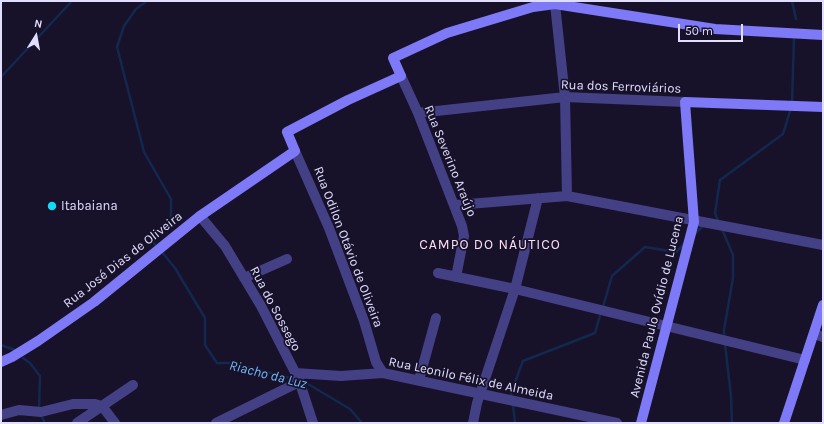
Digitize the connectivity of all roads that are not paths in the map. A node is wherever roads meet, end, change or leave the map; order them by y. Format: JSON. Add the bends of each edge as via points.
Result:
{"nodes":[{"id":1,"x":555,"y":4,"type":"junction"},
{"id":2,"x":823,"y":35,"type":"edge"},
{"id":3,"x":401,"y":76,"type":"junction"},
{"id":4,"x":565,"y":97,"type":"junction"},
{"id":5,"x":685,"y":102,"type":"junction"},
{"id":6,"x":823,"y":107,"type":"edge"},
{"id":7,"x":418,"y":113,"type":"junction"},
{"id":8,"x":295,"y":151,"type":"junction"},
{"id":9,"x":567,"y":196,"type":"junction"},
{"id":10,"x":538,"y":198,"type":"junction"},
{"id":11,"x":456,"y":205,"type":"junction"},
{"id":12,"x":200,"y":216,"type":"junction"},
{"id":13,"x":694,"y":222,"type":"junction"},
{"id":14,"x":823,"y":245,"type":"edge"},
{"id":15,"x":288,"y":259,"type":"dead end"},
{"id":16,"x":438,"y":272,"type":"dead end"},
{"id":17,"x":456,"y":277,"type":"junction"},
{"id":18,"x":244,"y":278,"type":"junction"},
{"id":19,"x":515,"y":289,"type":"junction"},
{"id":20,"x":823,"y":305,"type":"edge"},
{"id":21,"x":436,"y":318,"type":"dead end"},
{"id":22,"x":668,"y":325,"type":"junction"},
{"id":23,"x":819,"y":335,"type":"edge"},
{"id":24,"x":806,"y":360,"type":"junction"},
{"id":25,"x":1,"y":362,"type":"edge"},
{"id":26,"x":383,"y":373,"type":"junction"},
{"id":27,"x":297,"y":378,"type":"junction"},
{"id":28,"x":419,"y":380,"type":"junction"},
{"id":29,"x":133,"y":385,"type":"dead end"},
{"id":30,"x":481,"y":394,"type":"junction"},
{"id":31,"x":102,"y":406,"type":"junction"},
{"id":32,"x":1,"y":415,"type":"edge"},
{"id":33,"x":77,"y":423,"type":"edge"},
{"id":34,"x":115,"y":423,"type":"edge"},
{"id":35,"x":216,"y":423,"type":"edge"},
{"id":36,"x":314,"y":423,"type":"edge"},
{"id":37,"x":473,"y":423,"type":"edge"},
{"id":38,"x":617,"y":423,"type":"edge"},
{"id":39,"x":641,"y":423,"type":"edge"},
{"id":40,"x":784,"y":423,"type":"edge"}],
"edges":[{"from":1,"to":2,"type":"street","via":[[715,29]]},
{"from":1,"to":3,"type":"street","name":"Rua Severino Araújo","via":[[533,7],[470,25],[393,58]]},
{"from":1,"to":4,"type":"street"},
{"from":3,"to":7,"type":"street","name":"Rua Severino Araújo"},
{"from":3,"to":8,"type":"street","name":"Rua Odilon Otávio de Oliveira","via":[[286,132]]},
{"from":4,"to":5,"type":"street","name":"Rua dos Ferroviários"},
{"from":4,"to":7,"type":"street","name":"Rua dos Ferroviários"},
{"from":4,"to":9,"type":"street"},
{"from":5,"to":6,"type":"street","name":"Rua dos Ferroviários"},
{"from":5,"to":13,"type":"street","name":"Avenida Paulo Ovídio de Lucena"},
{"from":7,"to":11,"type":"street","name":"Rua Severino Araújo"},
{"from":8,"to":12,"type":"street","name":"Rua José Dias de Oliveira"},
{"from":8,"to":26,"type":"street","name":"Rua Odilon Otávio de Oliveira","via":[[329,228],[364,321],[376,362]]},
{"from":9,"to":10,"type":"street"},
{"from":9,"to":13,"type":"street"},
{"from":10,"to":11,"type":"street"},
{"from":10,"to":19,"type":"street"},
{"from":11,"to":17,"type":"street","name":"Rua Severino Araújo","via":[[464,236]]},
{"from":12,"to":18,"type":"street","name":"Rua do Sossego","via":[[225,246]]},
{"from":12,"to":25,"type":"street","name":"Rua José Dias de Oliveira","via":[[94,302],[12,358]]},
{"from":13,"to":14,"type":"street"},
{"from":13,"to":22,"type":"street","name":"Avenida Paulo Ovídio de Lucena"},
{"from":15,"to":18,"type":"street"},
{"from":16,"to":17,"type":"street"},
{"from":17,"to":19,"type":"street"},
{"from":18,"to":27,"type":"street","name":"Rua do Sossego"},
{"from":19,"to":22,"type":"street"},
{"from":19,"to":30,"type":"street"},
{"from":20,"to":23,"type":"street"},
{"from":21,"to":28,"type":"street"},
{"from":22,"to":24,"type":"street"},
{"from":22,"to":39,"type":"street","name":"Avenida Paulo Ovídio de Lucena"},
{"from":23,"to":24,"type":"street"},
{"from":24,"to":40,"type":"street"},
{"from":26,"to":27,"type":"street","name":"Rua Leonilo Félix de Almeida"},
{"from":26,"to":28,"type":"street","name":"Rua Leonilo Félix de Almeida"},
{"from":27,"to":35,"type":"street"},
{"from":27,"to":36,"type":"street","name":"Rua do Sossego"},
{"from":28,"to":30,"type":"street","name":"Rua Leonilo Félix de Almeida"},
{"from":29,"to":31,"type":"street"},
{"from":30,"to":37,"type":"street"},
{"from":30,"to":38,"type":"street","name":"Rua Leonilo Félix de Almeida"},
{"from":31,"to":32,"type":"street","via":[[73,404],[42,412],[19,410]]},
{"from":31,"to":33,"type":"street"},
{"from":31,"to":34,"type":"street"}]}
